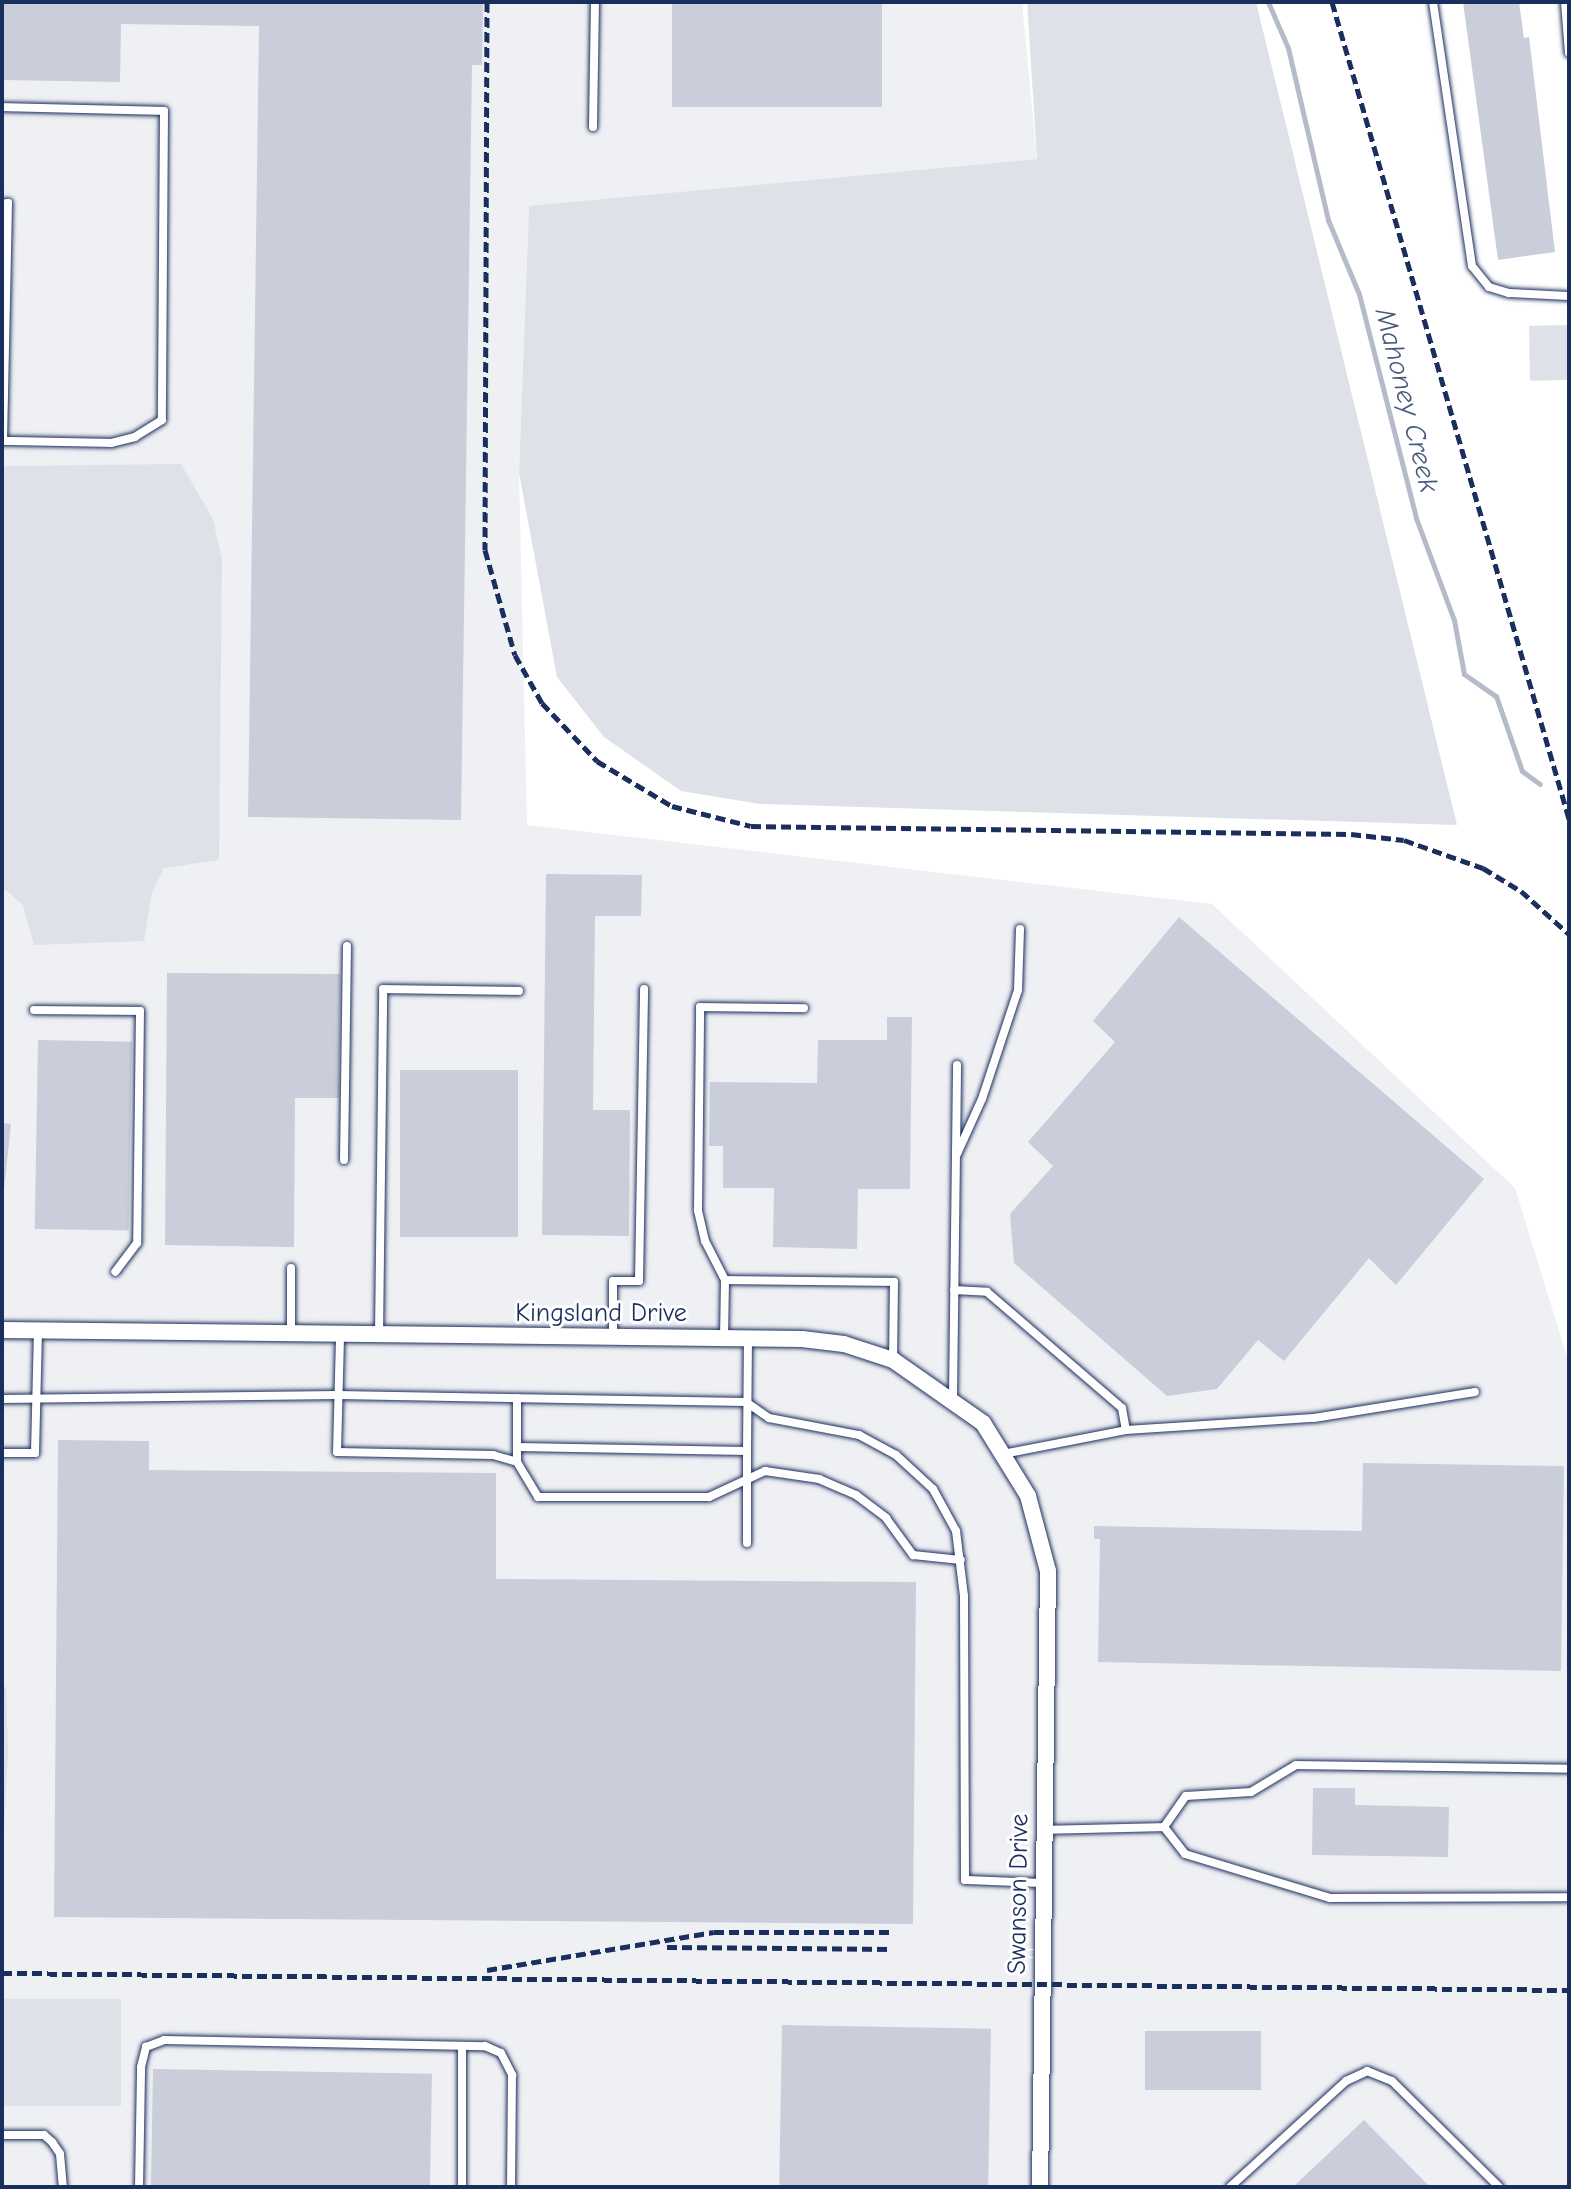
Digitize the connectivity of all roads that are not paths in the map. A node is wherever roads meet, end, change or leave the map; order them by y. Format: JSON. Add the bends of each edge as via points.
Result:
{"nodes":[{"id":1,"x":595,"y":2,"type":"edge"},
{"id":2,"x":1433,"y":2,"type":"edge"},
{"id":3,"x":1565,"y":2,"type":"edge"},
{"id":4,"x":1569,"y":53,"type":"edge"},
{"id":5,"x":2,"y":107,"type":"edge"},
{"id":6,"x":593,"y":127,"type":"dead end"},
{"id":7,"x":2,"y":204,"type":"edge"},
{"id":8,"x":1569,"y":296,"type":"edge"},
{"id":9,"x":3,"y":441,"type":"edge"},
{"id":10,"x":1020,"y":929,"type":"dead end"},
{"id":11,"x":347,"y":946,"type":"dead end"},
{"id":12,"x":644,"y":989,"type":"dead end"},
{"id":13,"x":519,"y":991,"type":"dead end"},
{"id":14,"x":804,"y":1008,"type":"dead end"},
{"id":15,"x":34,"y":1010,"type":"dead end"},
{"id":16,"x":957,"y":1065,"type":"dead end"},
{"id":17,"x":956,"y":1157,"type":"junction"},
{"id":18,"x":344,"y":1160,"type":"dead end"},
{"id":19,"x":291,"y":1268,"type":"dead end"},
{"id":20,"x":116,"y":1272,"type":"dead end"},
{"id":21,"x":725,"y":1280,"type":"junction"},
{"id":22,"x":954,"y":1290,"type":"junction"},
{"id":23,"x":2,"y":1330,"type":"edge"},
{"id":24,"x":38,"y":1331,"type":"junction"},
{"id":25,"x":291,"y":1336,"type":"junction"},
{"id":26,"x":340,"y":1338,"type":"junction"},
{"id":27,"x":379,"y":1338,"type":"junction"},
{"id":28,"x":613,"y":1338,"type":"junction"},
{"id":29,"x":724,"y":1338,"type":"junction"},
{"id":30,"x":748,"y":1339,"type":"junction"},
{"id":31,"x":893,"y":1360,"type":"junction"},
{"id":32,"x":1475,"y":1392,"type":"dead end"},
{"id":33,"x":338,"y":1395,"type":"junction"},
{"id":34,"x":517,"y":1398,"type":"junction"},
{"id":35,"x":953,"y":1398,"type":"junction"},
{"id":36,"x":2,"y":1399,"type":"edge"},
{"id":37,"x":36,"y":1400,"type":"junction"},
{"id":38,"x":746,"y":1402,"type":"junction"},
{"id":39,"x":1126,"y":1430,"type":"junction"},
{"id":40,"x":517,"y":1447,"type":"junction"},
{"id":41,"x":747,"y":1451,"type":"junction"},
{"id":42,"x":2,"y":1453,"type":"edge"},
{"id":43,"x":1003,"y":1454,"type":"junction"},
{"id":44,"x":517,"y":1462,"type":"junction"},
{"id":45,"x":747,"y":1477,"type":"junction"},
{"id":46,"x":747,"y":1543,"type":"dead end"},
{"id":47,"x":961,"y":1560,"type":"junction"},
{"id":48,"x":1049,"y":1601,"type":"joint"},
{"id":49,"x":1569,"y":1769,"type":"edge"},
{"id":50,"x":1164,"y":1827,"type":"junction"},
{"id":51,"x":1044,"y":1830,"type":"junction"},
{"id":52,"x":1043,"y":1883,"type":"junction"},
{"id":53,"x":1569,"y":1897,"type":"edge"},
{"id":54,"x":462,"y":2046,"type":"junction"},
{"id":55,"x":2,"y":2135,"type":"edge"},
{"id":56,"x":63,"y":2187,"type":"edge"},
{"id":57,"x":139,"y":2187,"type":"edge"},
{"id":58,"x":462,"y":2187,"type":"edge"},
{"id":59,"x":511,"y":2187,"type":"edge"},
{"id":60,"x":1040,"y":2187,"type":"edge"},
{"id":61,"x":1230,"y":2187,"type":"edge"},
{"id":62,"x":1499,"y":2187,"type":"edge"}],
"edges":[{"from":1,"to":6,"type":"lane"},
{"from":2,"to":8,"type":"lane","via":[[1463,233],[1472,266],[1489,287],[1509,293]]},
{"from":3,"to":4,"type":"lane"},
{"from":5,"to":9,"type":"lane","via":[[164,111],[162,419],[135,437],[111,443]]},
{"from":7,"to":9,"type":"lane","via":[[8,203]]},
{"from":10,"to":17,"type":"lane","via":[[1018,990],[982,1099]]},
{"from":11,"to":18,"type":"lane"},
{"from":12,"to":28,"type":"lane","via":[[639,1281],[613,1281]]},
{"from":13,"to":27,"type":"lane","via":[[383,989]]},
{"from":14,"to":21,"type":"lane","via":[[700,1007],[698,1210],[705,1241]]},
{"from":15,"to":20,"type":"lane","via":[[139,1011],[137,1243]]},
{"from":16,"to":17,"type":"lane"},
{"from":17,"to":22,"type":"lane"},
{"from":19,"to":25,"type":"lane"},
{"from":21,"to":29,"type":"lane"},
{"from":21,"to":31,"type":"lane","via":[[894,1282]]},
{"from":22,"to":35,"type":"lane"},
{"from":22,"to":39,"type":"lane","via":[[987,1292],[1122,1408]]},
{"from":23,"to":24,"type":"street","name":"Kingsland Drive"},
{"from":24,"to":25,"type":"street","name":"Kingsland Drive"},
{"from":24,"to":37,"type":"lane"},
{"from":25,"to":26,"type":"street","name":"Kingsland Drive"},
{"from":26,"to":27,"type":"street","name":"Kingsland Drive"},
{"from":26,"to":33,"type":"lane"},
{"from":27,"to":28,"type":"street","name":"Kingsland Drive"},
{"from":28,"to":29,"type":"street","name":"Kingsland Drive"},
{"from":29,"to":30,"type":"street","name":"Kingsland Drive"},
{"from":30,"to":31,"type":"street","name":"Kingsland Drive","via":[[844,1344]]},
{"from":30,"to":38,"type":"lane"},
{"from":31,"to":35,"type":"street","name":"Kingsland Drive"},
{"from":32,"to":39,"type":"lane","via":[[1314,1418]]},
{"from":33,"to":34,"type":"lane"},
{"from":33,"to":37,"type":"lane"},
{"from":33,"to":44,"type":"lane","via":[[337,1452],[493,1455]]},
{"from":34,"to":38,"type":"lane"},
{"from":34,"to":40,"type":"lane"},
{"from":35,"to":43,"type":"street","name":"Kingsland Drive","via":[[983,1423]]},
{"from":36,"to":37,"type":"lane"},
{"from":37,"to":42,"type":"lane","via":[[35,1454]]},
{"from":38,"to":41,"type":"lane"},
{"from":38,"to":47,"type":"lane","via":[[769,1418],[859,1435],[896,1455],[933,1489],[956,1531]]},
{"from":39,"to":43,"type":"lane"},
{"from":40,"to":41,"type":"lane"},
{"from":40,"to":44,"type":"lane"},
{"from":41,"to":45,"type":"lane"},
{"from":43,"to":48,"type":"street","name":"Kingsland Drive","via":[[1028,1496],[1048,1571]]},
{"from":44,"to":45,"type":"lane","via":[[538,1497],[709,1497]]},
{"from":45,"to":46,"type":"lane"},
{"from":45,"to":47,"type":"lane","via":[[765,1471],[819,1479],[856,1495],[886,1518],[914,1555]]},
{"from":47,"to":52,"type":"lane","via":[[965,1880]]},
{"from":48,"to":51,"type":"street","name":"Swanson Drive"},
{"from":49,"to":50,"type":"lane","via":[[1296,1765],[1251,1792],[1186,1796]]},
{"from":50,"to":51,"type":"lane"},
{"from":50,"to":53,"type":"lane","via":[[1185,1854],[1331,1898]]},
{"from":51,"to":52,"type":"street","name":"Swanson Drive"},
{"from":52,"to":60,"type":"street","name":"Swanson Drive"},
{"from":54,"to":57,"type":"lane","via":[[164,2040],[146,2047],[141,2067]]},
{"from":54,"to":58,"type":"lane"},
{"from":54,"to":59,"type":"lane","via":[[501,2053],[512,2075]]},
{"from":55,"to":56,"type":"lane","via":[[44,2136],[52,2142],[60,2154]]},
{"from":61,"to":62,"type":"lane","via":[[1346,2081],[1367,2071],[1392,2081]]}]}
